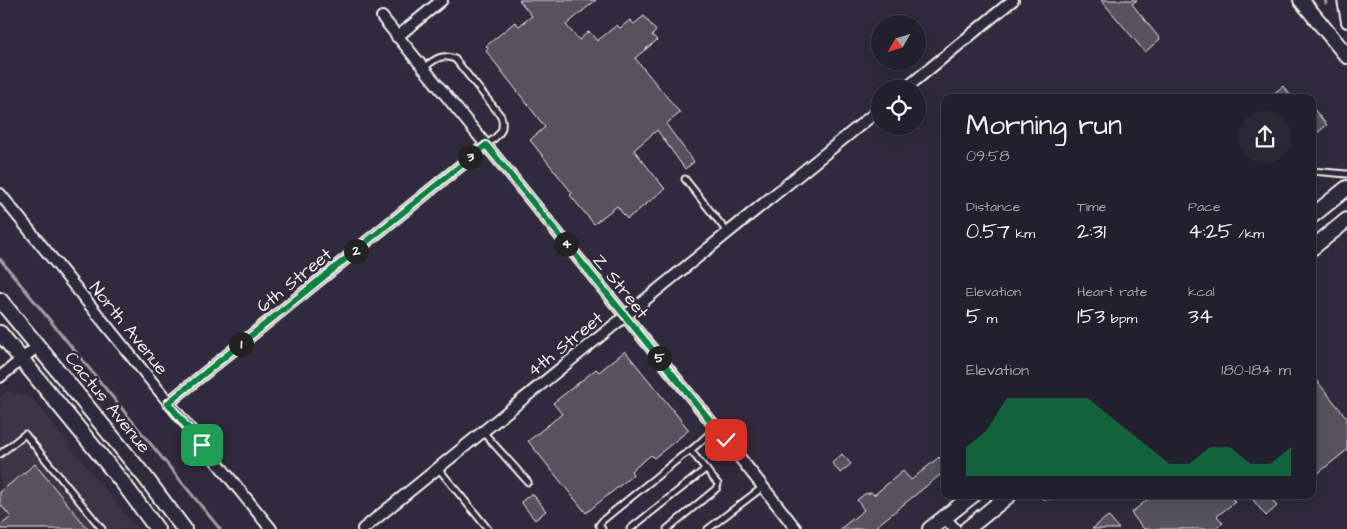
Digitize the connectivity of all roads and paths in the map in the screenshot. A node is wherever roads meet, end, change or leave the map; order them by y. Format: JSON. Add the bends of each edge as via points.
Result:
{"nodes":[{"id":1,"x":442,"y":0,"type":"edge"},
{"id":2,"x":1013,"y":0,"type":"edge"},
{"id":3,"x":1302,"y":0,"type":"edge"},
{"id":4,"x":1343,"y":0,"type":"edge"},
{"id":5,"x":382,"y":17,"type":"dead end"},
{"id":6,"x":1347,"y":22,"type":"edge"},
{"id":7,"x":397,"y":37,"type":"junction"},
{"id":8,"x":1347,"y":56,"type":"edge"},
{"id":9,"x":423,"y":68,"type":"junction"},
{"id":10,"x":916,"y":80,"type":"edge"},
{"id":11,"x":871,"y":116,"type":"edge"},
{"id":12,"x":486,"y":145,"type":"junction"},
{"id":13,"x":1316,"y":171,"type":"edge"},
{"id":14,"x":1347,"y":174,"type":"edge"},
{"id":15,"x":685,"y":179,"type":"dead end"},
{"id":16,"x":1347,"y":188,"type":"edge"},
{"id":17,"x":0,"y":194,"type":"edge"},
{"id":18,"x":1316,"y":213,"type":"edge"},
{"id":19,"x":1347,"y":220,"type":"edge"},
{"id":20,"x":728,"y":233,"type":"junction"},
{"id":21,"x":1316,"y":245,"type":"edge"},
{"id":22,"x":0,"y":300,"type":"edge"},
{"id":23,"x":625,"y":317,"type":"junction"},
{"id":24,"x":0,"y":333,"type":"edge"},
{"id":25,"x":38,"y":346,"type":"junction"},
{"id":26,"x":21,"y":359,"type":"junction"},
{"id":27,"x":0,"y":377,"type":"edge"},
{"id":28,"x":168,"y":403,"type":"junction"},
{"id":29,"x":716,"y":428,"type":"junction"},
{"id":30,"x":482,"y":432,"type":"junction"},
{"id":31,"x":691,"y":451,"type":"junction"},
{"id":32,"x":0,"y":454,"type":"edge"},
{"id":33,"x":438,"y":468,"type":"junction"},
{"id":34,"x":707,"y":470,"type":"junction"},
{"id":35,"x":528,"y":482,"type":"dead end"},
{"id":36,"x":763,"y":486,"type":"junction"},
{"id":37,"x":968,"y":499,"type":"edge"},
{"id":38,"x":1004,"y":499,"type":"edge"},
{"id":39,"x":944,"y":517,"type":"junction"},
{"id":40,"x":601,"y":527,"type":"edge"},
{"id":41,"x":486,"y":528,"type":"edge"},
{"id":42,"x":102,"y":529,"type":"edge"},
{"id":43,"x":157,"y":529,"type":"edge"},
{"id":44,"x":184,"y":529,"type":"edge"},
{"id":45,"x":271,"y":529,"type":"edge"},
{"id":46,"x":363,"y":529,"type":"edge"},
{"id":47,"x":630,"y":529,"type":"edge"},
{"id":48,"x":667,"y":529,"type":"edge"},
{"id":49,"x":708,"y":529,"type":"edge"},
{"id":50,"x":796,"y":529,"type":"edge"},
{"id":51,"x":930,"y":529,"type":"edge"},
{"id":52,"x":955,"y":529,"type":"edge"},
{"id":53,"x":968,"y":529,"type":"edge"}],
"edges":[{"from":1,"to":7,"type":"street"},
{"from":2,"to":10,"type":"street"},
{"from":3,"to":8,"type":"main road"},
{"from":4,"to":6,"type":"street"},
{"from":5,"to":7,"type":"street","name":"Z Street"},
{"from":7,"to":9,"type":"street","name":"Z Street"},
{"from":9,"to":12,"type":"street","name":"Z Street"},
{"from":9,"to":12,"type":"lane","via":[[447,56],[461,66],[504,124],[500,134]]},
{"from":11,"to":20,"type":"street","name":"4th Street"},
{"from":12,"to":23,"type":"street","name":"Z Street"},
{"from":12,"to":28,"type":"street","name":"6th Street"},
{"from":13,"to":14,"type":"lane"},
{"from":15,"to":20,"type":"lane"},
{"from":16,"to":18,"type":"main road"},
{"from":17,"to":28,"type":"street","name":"North Avenue"},
{"from":19,"to":21,"type":"main road"},
{"from":20,"to":23,"type":"street","name":"4th Street"},
{"from":22,"to":25,"type":"main road","name":"Cactus Avenue"},
{"from":23,"to":29,"type":"street","name":"Z Street"},
{"from":23,"to":30,"type":"street","name":"4th Street"},
{"from":24,"to":26,"type":"main road"},
{"from":25,"to":26,"type":"street"},
{"from":25,"to":44,"type":"main road","name":"Cactus Avenue"},
{"from":26,"to":27,"type":"street"},
{"from":26,"to":43,"type":"main road"},
{"from":28,"to":45,"type":"street","name":"North Avenue"},
{"from":29,"to":31,"type":"lane"},
{"from":29,"to":36,"type":"street","name":"Z Street"},
{"from":30,"to":33,"type":"street","name":"4th Street"},
{"from":30,"to":35,"type":"lane"},
{"from":31,"to":34,"type":"lane"},
{"from":31,"to":40,"type":"lane","via":[[603,520]]},
{"from":32,"to":42,"type":"lane","via":[[25,434]]},
{"from":33,"to":41,"type":"lane"},
{"from":33,"to":46,"type":"street","name":"4th Street"},
{"from":34,"to":47,"type":"lane"},
{"from":34,"to":48,"type":"lane","via":[[718,484],[717,488]]},
{"from":36,"to":49,"type":"lane"},
{"from":36,"to":50,"type":"street","name":"Z Street"},
{"from":37,"to":39,"type":"main road"},
{"from":38,"to":53,"type":"main road"},
{"from":39,"to":51,"type":"main road"},
{"from":39,"to":52,"type":"street"}]}
